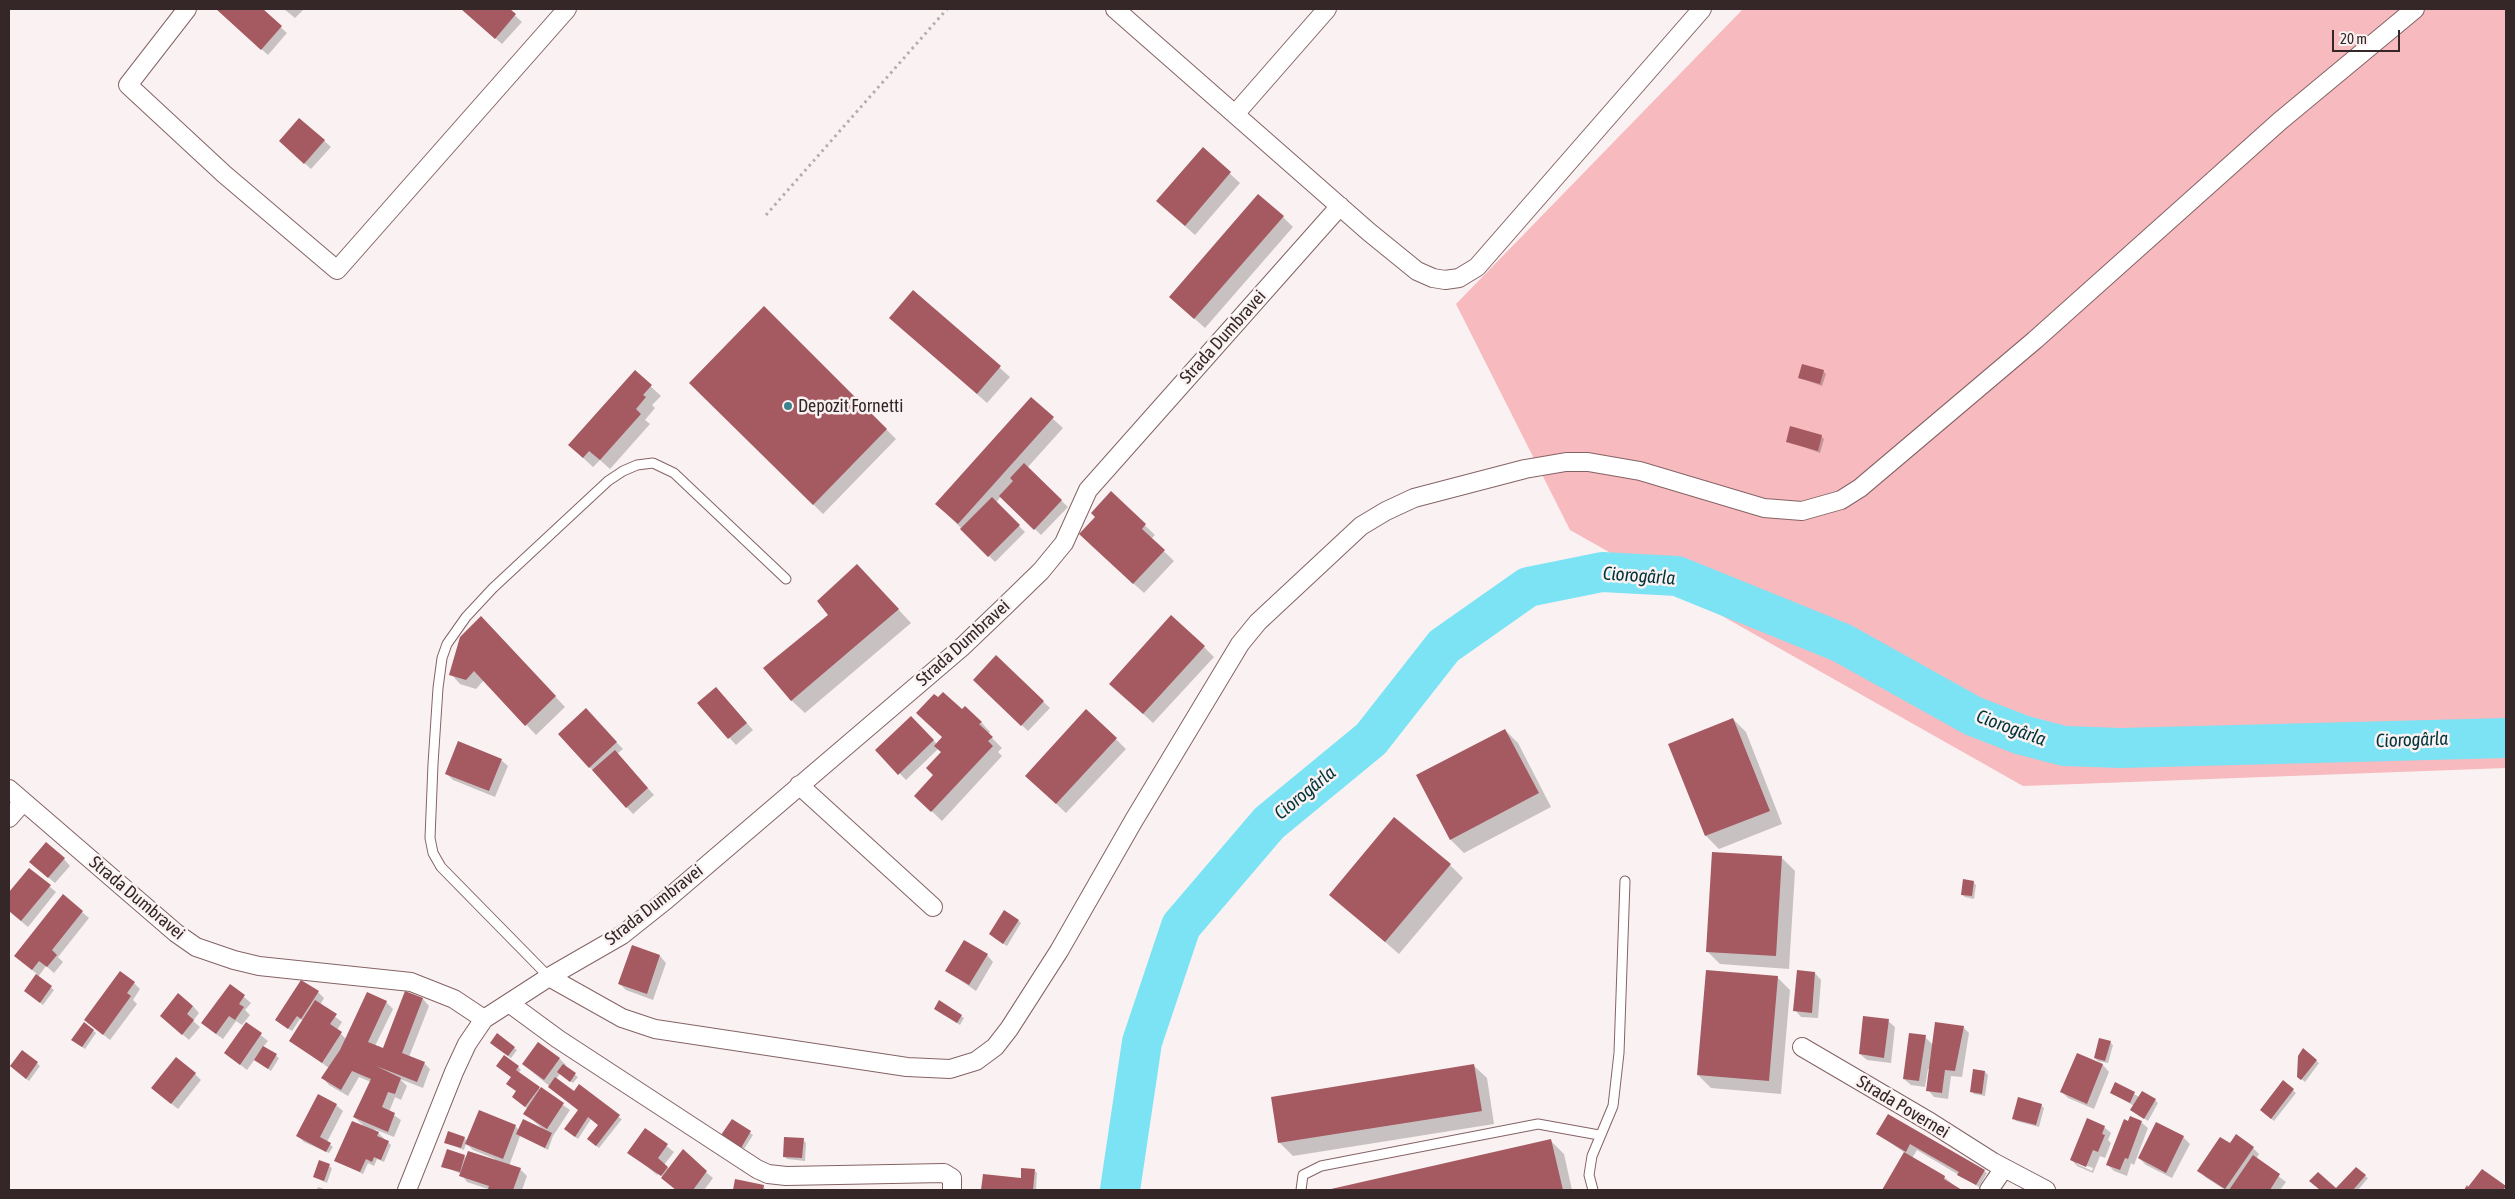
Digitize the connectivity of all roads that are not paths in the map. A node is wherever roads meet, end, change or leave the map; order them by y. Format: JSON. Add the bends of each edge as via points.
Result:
{"nodes":[{"id":1,"x":187,"y":9,"type":"edge"},
{"id":2,"x":567,"y":9,"type":"edge"},
{"id":3,"x":1115,"y":9,"type":"edge"},
{"id":4,"x":1327,"y":9,"type":"edge"},
{"id":5,"x":1702,"y":9,"type":"edge"},
{"id":6,"x":2415,"y":9,"type":"edge"},
{"id":7,"x":1236,"y":113,"type":"junction"},
{"id":8,"x":1340,"y":206,"type":"junction"},
{"id":9,"x":786,"y":579,"type":"dead end"},
{"id":10,"x":799,"y":785,"type":"junction"},
{"id":11,"x":9,"y":789,"type":"edge"},
{"id":12,"x":22,"y":802,"type":"junction"},
{"id":13,"x":9,"y":818,"type":"edge"},
{"id":14,"x":1625,"y":881,"type":"dead end"},
{"id":15,"x":933,"y":908,"type":"dead end"},
{"id":16,"x":549,"y":977,"type":"junction"},
{"id":17,"x":509,"y":1003,"type":"junction"},
{"id":18,"x":484,"y":1020,"type":"junction"},
{"id":19,"x":1802,"y":1047,"type":"dead end"},
{"id":20,"x":1599,"y":1135,"type":"junction"},
{"id":21,"x":2004,"y":1168,"type":"junction"},
{"id":22,"x":952,"y":1184,"type":"edge"},
{"id":23,"x":407,"y":1190,"type":"edge"},
{"id":24,"x":1301,"y":1190,"type":"edge"},
{"id":25,"x":1593,"y":1190,"type":"edge"},
{"id":26,"x":1989,"y":1190,"type":"edge"},
{"id":27,"x":2046,"y":1190,"type":"edge"}],
"edges":[{"from":1,"to":2,"type":"street","via":[[128,85],[224,174],[336,270]]},
{"from":3,"to":7,"type":"street"},
{"from":4,"to":7,"type":"street"},
{"from":5,"to":8,"type":"street","via":[[1478,267],[1458,278],[1433,278],[1417,270]]},
{"from":6,"to":16,"type":"street","via":[[2280,121],[2020,352],[1860,488],[1841,500],[1802,511],[1764,508],[1640,471],[1588,462],[1566,462],[1525,469],[1414,498],[1361,526],[1258,622],[1240,644],[1059,952],[1009,1029],[995,1047],[976,1061],[950,1069],[907,1067],[654,1029],[622,1018]]},
{"from":7,"to":8,"type":"street"},
{"from":8,"to":10,"type":"street","name":"Strada Dumbravei","via":[[1088,490],[1064,543],[1041,572],[961,648]]},
{"from":9,"to":16,"type":"lane","via":[[674,473],[653,463],[637,465],[608,481],[493,588],[447,644],[441,665],[433,755],[430,838],[433,854],[441,867]]},
{"from":10,"to":15,"type":"street"},
{"from":10,"to":16,"type":"street","name":"Strada Dumbravei","via":[[622,935]]},
{"from":11,"to":12,"type":"street","name":"Strada Dumbravei"},
{"from":12,"to":13,"type":"street"},
{"from":12,"to":18,"type":"street","name":"Strada Dumbravei","via":[[176,933],[196,946],[259,966],[411,982],[454,999]]},
{"from":14,"to":20,"type":"lane","via":[[1619,1052],[1613,1106]]},
{"from":16,"to":17,"type":"street","name":"Strada Dumbravei"},
{"from":17,"to":18,"type":"street","name":"Strada Dumbravei"},
{"from":17,"to":22,"type":"street","via":[[735,1156],[768,1174],[944,1173]]},
{"from":18,"to":23,"type":"street","name":"Strada Dumbravei","via":[[467,1044],[454,1072]]},
{"from":19,"to":21,"type":"street","name":"Strada Povernei"},
{"from":20,"to":24,"type":"lane","via":[[1538,1124],[1321,1166],[1303,1175]]},
{"from":20,"to":25,"type":"lane","via":[[1589,1175]]},
{"from":21,"to":26,"type":"street"},
{"from":21,"to":27,"type":"street","name":"Strada Povernei"}]}
